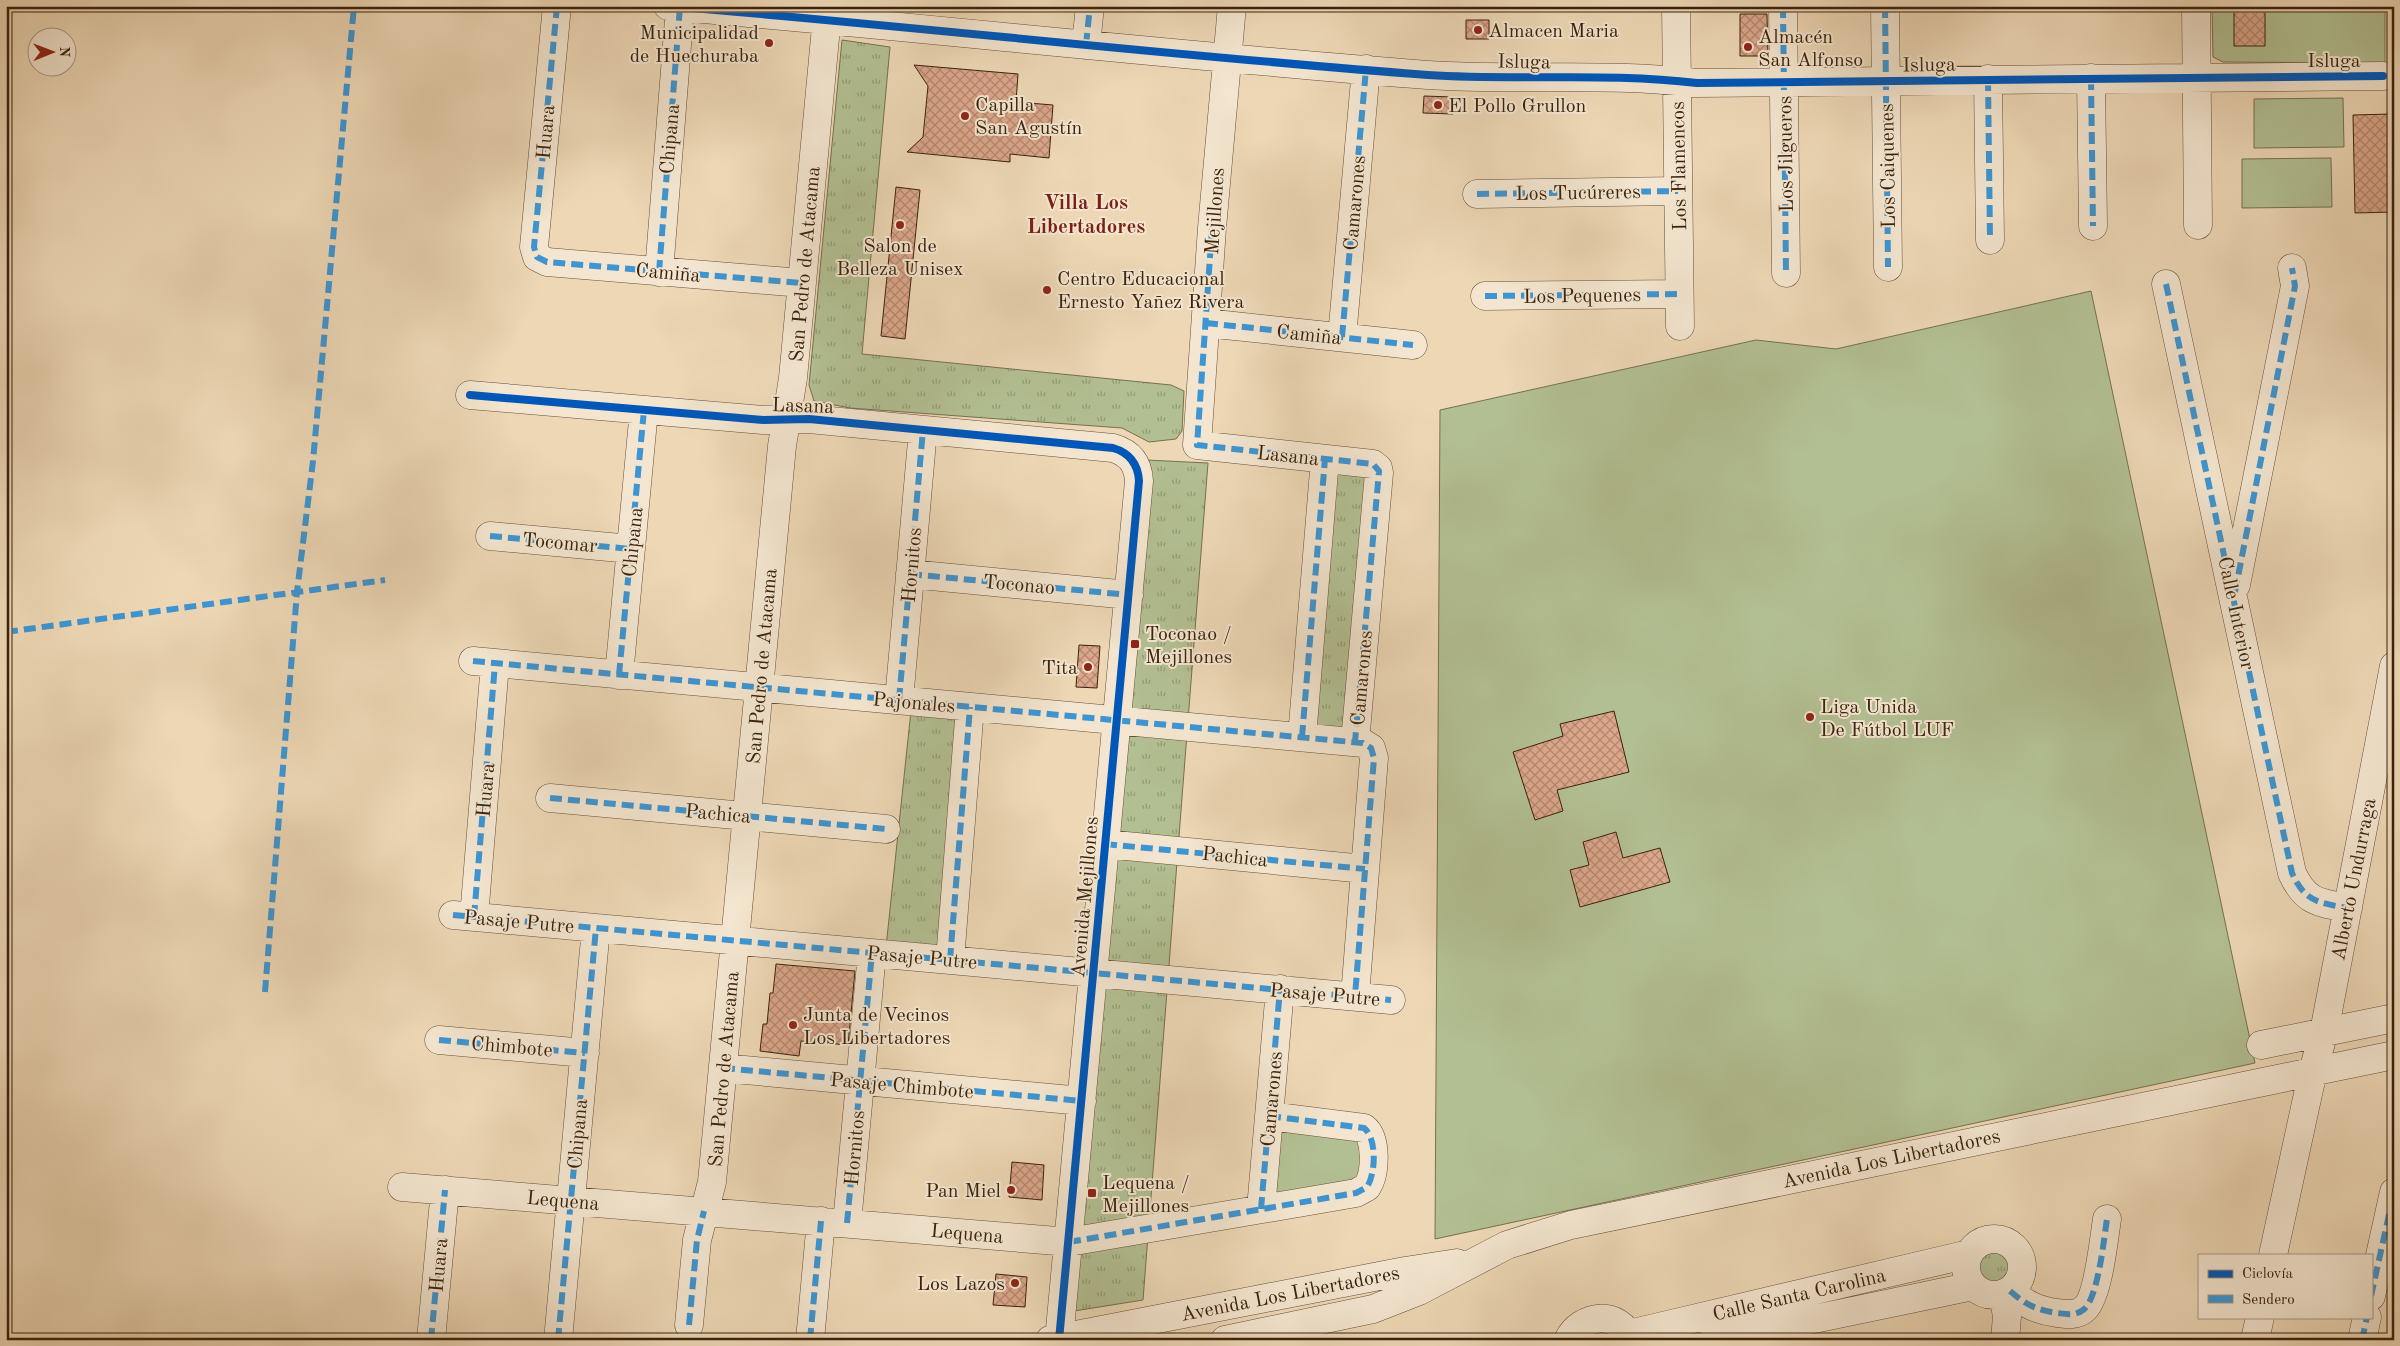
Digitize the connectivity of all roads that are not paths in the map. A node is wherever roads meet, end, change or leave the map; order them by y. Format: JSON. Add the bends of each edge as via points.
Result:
{"nodes":[{"id":1,"x":556,"y":6,"type":"edge"},
{"id":2,"x":1090,"y":6,"type":"edge"},
{"id":3,"x":1232,"y":6,"type":"edge"},
{"id":4,"x":1676,"y":6,"type":"edge"},
{"id":5,"x":1783,"y":6,"type":"edge"},
{"id":6,"x":1885,"y":6,"type":"edge"},
{"id":7,"x":2196,"y":6,"type":"edge"},
{"id":8,"x":674,"y":7,"type":"edge"},
{"id":9,"x":828,"y":13,"type":"edge"},
{"id":10,"x":1086,"y":45,"type":"junction"},
{"id":11,"x":1228,"y":58,"type":"junction"},
{"id":12,"x":1366,"y":70,"type":"junction"},
{"id":13,"x":2383,"y":76,"type":"dead end"},
{"id":14,"x":2197,"y":77,"type":"junction"},
{"id":15,"x":2091,"y":78,"type":"junction"},
{"id":16,"x":1988,"y":79,"type":"junction"},
{"id":17,"x":1677,"y":80,"type":"junction"},
{"id":18,"x":1886,"y":81,"type":"junction"},
{"id":19,"x":1784,"y":82,"type":"junction"},
{"id":20,"x":1678,"y":191,"type":"junction"},
{"id":21,"x":1477,"y":194,"type":"dead end"},
{"id":22,"x":2198,"y":225,"type":"dead end"},
{"id":23,"x":2093,"y":226,"type":"dead end"},
{"id":24,"x":1990,"y":240,"type":"dead end"},
{"id":25,"x":537,"y":257,"type":"joint"},
{"id":26,"x":1888,"y":267,"type":"dead end"},
{"id":27,"x":2292,"y":268,"type":"dead end"},
{"id":28,"x":659,"y":272,"type":"junction"},
{"id":29,"x":1786,"y":273,"type":"dead end"},
{"id":30,"x":802,"y":283,"type":"junction"},
{"id":31,"x":2166,"y":284,"type":"dead end"},
{"id":32,"x":1679,"y":294,"type":"junction"},
{"id":33,"x":1485,"y":296,"type":"dead end"},
{"id":34,"x":1206,"y":323,"type":"junction"},
{"id":35,"x":1680,"y":326,"type":"dead end"},
{"id":36,"x":1342,"y":337,"type":"junction"},
{"id":37,"x":1412,"y":345,"type":"dead end"},
{"id":38,"x":470,"y":395,"type":"dead end"},
{"id":39,"x":644,"y":410,"type":"junction"},
{"id":40,"x":786,"y":420,"type":"junction"},
{"id":41,"x":923,"y":430,"type":"junction"},
{"id":42,"x":1197,"y":445,"type":"joint"},
{"id":43,"x":1132,"y":459,"type":"joint"},
{"id":44,"x":1325,"y":459,"type":"junction"},
{"id":45,"x":1378,"y":468,"type":"joint"},
{"id":46,"x":490,"y":536,"type":"dead end"},
{"id":47,"x":631,"y":549,"type":"junction"},
{"id":48,"x":910,"y":574,"type":"junction"},
{"id":49,"x":1128,"y":594,"type":"junction"},
{"id":50,"x":2234,"y":597,"type":"junction"},
{"id":51,"x":484,"y":663,"type":"joint"},
{"id":52,"x":2394,"y":666,"type":"edge"},
{"id":53,"x":618,"y":675,"type":"junction"},
{"id":54,"x":759,"y":688,"type":"junction"},
{"id":55,"x":899,"y":700,"type":"junction"},
{"id":56,"x":970,"y":707,"type":"junction"},
{"id":57,"x":1117,"y":720,"type":"junction"},
{"id":58,"x":1302,"y":737,"type":"junction"},
{"id":59,"x":1355,"y":742,"type":"junction"},
{"id":60,"x":550,"y":798,"type":"dead end"},
{"id":61,"x":747,"y":816,"type":"junction"},
{"id":62,"x":886,"y":829,"type":"dead end"},
{"id":63,"x":1105,"y":844,"type":"junction"},
{"id":64,"x":1365,"y":869,"type":"junction"},
{"id":65,"x":2348,"y":908,"type":"junction"},
{"id":66,"x":463,"y":916,"type":"joint"},
{"id":67,"x":596,"y":928,"type":"junction"},
{"id":68,"x":735,"y":940,"type":"junction"},
{"id":69,"x":872,"y":952,"type":"junction"},
{"id":70,"x":950,"y":960,"type":"junction"},
{"id":71,"x":1094,"y":972,"type":"junction"},
{"id":72,"x":1280,"y":989,"type":"junction"},
{"id":73,"x":1355,"y":996,"type":"junction"},
{"id":74,"x":1392,"y":1000,"type":"dead end"},
{"id":75,"x":2394,"y":1018,"type":"edge"},
{"id":76,"x":2324,"y":1032,"type":"junction"},
{"id":77,"x":439,"y":1040,"type":"dead end"},
{"id":78,"x":2261,"y":1045,"type":"dead end"},
{"id":79,"x":585,"y":1052,"type":"junction"},
{"id":80,"x":2394,"y":1056,"type":"edge"},
{"id":81,"x":723,"y":1068,"type":"junction"},
{"id":82,"x":2313,"y":1071,"type":"junction"},
{"id":83,"x":860,"y":1081,"type":"junction"},
{"id":84,"x":1082,"y":1101,"type":"junction"},
{"id":85,"x":1269,"y":1116,"type":"junction"},
{"id":86,"x":402,"y":1187,"type":"dead end"},
{"id":87,"x":445,"y":1190,"type":"junction"},
{"id":88,"x":2394,"y":1192,"type":"edge"},
{"id":89,"x":571,"y":1201,"type":"junction"},
{"id":90,"x":1260,"y":1209,"type":"junction"},
{"id":91,"x":704,"y":1212,"type":"junction"},
{"id":92,"x":2107,"y":1219,"type":"dead end"},
{"id":93,"x":834,"y":1222,"type":"junction"},
{"id":94,"x":1069,"y":1242,"type":"junction"},
{"id":95,"x":1969,"y":1254,"type":"junction"},
{"id":96,"x":2273,"y":1254,"type":"edge"},
{"id":97,"x":1473,"y":1261,"type":"junction"},
{"id":98,"x":1973,"y":1286,"type":"junction"},
{"id":99,"x":2372,"y":1291,"type":"edge"},
{"id":100,"x":2006,"y":1292,"type":"junction"},
{"id":101,"x":2260,"y":1318,"type":"edge"},
{"id":102,"x":2367,"y":1318,"type":"edge"},
{"id":103,"x":689,"y":1325,"type":"dead end"},
{"id":104,"x":1324,"y":1329,"type":"edge"},
{"id":105,"x":1630,"y":1337,"type":"edge"},
{"id":106,"x":1056,"y":1339,"type":"edge"},
{"id":107,"x":432,"y":1340,"type":"edge"},
{"id":108,"x":558,"y":1340,"type":"edge"},
{"id":109,"x":810,"y":1340,"type":"edge"},
{"id":110,"x":1225,"y":1340,"type":"edge"},
{"id":111,"x":1568,"y":1340,"type":"edge"},
{"id":112,"x":1712,"y":1340,"type":"edge"},
{"id":113,"x":2005,"y":1340,"type":"edge"},
{"id":114,"x":2255,"y":1340,"type":"edge"},
{"id":115,"x":2362,"y":1340,"type":"edge"}],
"edges":[{"from":1,"to":25,"type":"street","name":"Huara","via":[[534,247]]},
{"from":2,"to":10,"type":"street"},
{"from":3,"to":11,"type":"street","name":"Mejillones"},
{"from":4,"to":17,"type":"street","name":"Los Flamencos"},
{"from":5,"to":19,"type":"street","name":"Los Jilgueros"},
{"from":6,"to":18,"type":"street","name":"Los Caiquenes"},
{"from":7,"to":14,"type":"street"},
{"from":8,"to":9,"type":"street","name":"Isluga"},
{"from":8,"to":28,"type":"street","name":"Chipana"},
{"from":9,"to":10,"type":"street","name":"Isluga"},
{"from":9,"to":30,"type":"street","name":"San Pedro de Atacama"},
{"from":10,"to":11,"type":"street","name":"Isluga"},
{"from":11,"to":12,"type":"street","name":"Isluga"},
{"from":11,"to":34,"type":"street","name":"Mejillones"},
{"from":12,"to":17,"type":"street","name":"Isluga","via":[[1484,77],[1655,77]]},
{"from":12,"to":36,"type":"street","name":"Camarones"},
{"from":13,"to":14,"type":"street","name":"Isluga"},
{"from":14,"to":15,"type":"street","name":"Isluga"},
{"from":14,"to":22,"type":"street"},
{"from":15,"to":16,"type":"street","name":"Isluga"},
{"from":15,"to":23,"type":"street"},
{"from":16,"to":18,"type":"street","name":"Isluga"},
{"from":16,"to":24,"type":"street"},
{"from":17,"to":19,"type":"street","name":"Isluga","via":[[1697,83]]},
{"from":17,"to":20,"type":"street","name":"Los Flamencos"},
{"from":18,"to":19,"type":"street","name":"Isluga"},
{"from":18,"to":26,"type":"street","name":"Los Caiquenes"},
{"from":19,"to":29,"type":"street","name":"Los Jilgueros"},
{"from":20,"to":21,"type":"street","name":"Los Tucúreres"},
{"from":20,"to":32,"type":"street","name":"Los Flamencos"},
{"from":25,"to":28,"type":"street","name":"Camiña","via":[[547,262]]},
{"from":27,"to":50,"type":"street","via":[[2295,286]]},
{"from":28,"to":30,"type":"street","name":"Camiña"},
{"from":30,"to":40,"type":"street","name":"San Pedro de Atacama"},
{"from":31,"to":50,"type":"street","name":"Calle Interior"},
{"from":32,"to":33,"type":"street","name":"Los Pequenes"},
{"from":32,"to":35,"type":"street","name":"Los Flamencos"},
{"from":34,"to":36,"type":"street","name":"Camiña"},
{"from":34,"to":42,"type":"street","name":"Mejillones"},
{"from":36,"to":37,"type":"street","name":"Camiña"},
{"from":38,"to":39,"type":"street","name":"Lasana"},
{"from":39,"to":40,"type":"street","name":"Lasana"},
{"from":39,"to":47,"type":"street","name":"Chipana"},
{"from":40,"to":41,"type":"street","name":"Lasana"},
{"from":40,"to":54,"type":"street","name":"San Pedro de Atacama"},
{"from":41,"to":43,"type":"street","name":"Lasana","via":[[1113,448]]},
{"from":41,"to":48,"type":"street","name":"Hornitos"},
{"from":42,"to":44,"type":"street","name":"Lasana"},
{"from":43,"to":49,"type":"street","name":"Avenida Mejillones","via":[[1139,481]]},
{"from":44,"to":45,"type":"street","name":"Lasana","via":[[1373,464]]},
{"from":44,"to":58,"type":"street"},
{"from":45,"to":59,"type":"street","name":"Camarones"},
{"from":46,"to":47,"type":"street","name":"Tocomar"},
{"from":47,"to":53,"type":"street","name":"Chipana"},
{"from":48,"to":49,"type":"street","name":"Toconao"},
{"from":48,"to":55,"type":"street","name":"Hornitos"},
{"from":49,"to":57,"type":"street","name":"Avenida Mejillones"},
{"from":50,"to":65,"type":"street","name":"Calle Interior","via":[[2292,874],[2309,898]]},
{"from":51,"to":53,"type":"street","name":"Pajonales"},
{"from":51,"to":66,"type":"street","name":"Huara"},
{"from":52,"to":65,"type":"street","name":"Alberto Undurraga"},
{"from":53,"to":54,"type":"street","name":"Pajonales"},
{"from":54,"to":55,"type":"street","name":"Pajonales"},
{"from":54,"to":61,"type":"street","name":"San Pedro de Atacama"},
{"from":55,"to":56,"type":"street","name":"Pajonales"},
{"from":56,"to":57,"type":"street","name":"Pajonales"},
{"from":56,"to":70,"type":"street"},
{"from":57,"to":58,"type":"street","name":"Pajonales"},
{"from":57,"to":63,"type":"street","name":"Avenida Mejillones"},
{"from":58,"to":59,"type":"street","name":"Pajonales"},
{"from":59,"to":64,"type":"street","name":"Camarones","via":[[1368,745],[1374,758]]},
{"from":60,"to":61,"type":"street","name":"Pachica"},
{"from":61,"to":62,"type":"street","name":"Pachica"},
{"from":61,"to":68,"type":"street","name":"San Pedro de Atacama"},
{"from":63,"to":64,"type":"street","name":"Pachica"},
{"from":63,"to":71,"type":"street","name":"Avenida Mejillones"},
{"from":64,"to":73,"type":"street","name":"Camarones"},
{"from":65,"to":76,"type":"street","name":"Alberto Undurraga"},
{"from":66,"to":67,"type":"street","name":"Pasaje Putre"},
{"from":67,"to":68,"type":"street","name":"Pasaje Putre"},
{"from":67,"to":79,"type":"street","name":"Chipana"},
{"from":68,"to":69,"type":"street","name":"Pasaje Putre"},
{"from":68,"to":81,"type":"street","name":"San Pedro de Atacama"},
{"from":69,"to":70,"type":"street","name":"Pasaje Putre"},
{"from":69,"to":83,"type":"street","name":"Hornitos"},
{"from":70,"to":71,"type":"street","name":"Pasaje Putre"},
{"from":71,"to":72,"type":"street","name":"Pasaje Putre"},
{"from":71,"to":84,"type":"street","name":"Avenida Mejillones"},
{"from":72,"to":73,"type":"street","name":"Pasaje Putre"},
{"from":72,"to":85,"type":"street","name":"Camarones"},
{"from":73,"to":74,"type":"street","name":"Pasaje Putre"},
{"from":75,"to":76,"type":"street"},
{"from":76,"to":78,"type":"street"},
{"from":76,"to":82,"type":"street"},
{"from":77,"to":79,"type":"street","name":"Chimbote"},
{"from":79,"to":89,"type":"street","name":"Chipana"},
{"from":80,"to":82,"type":"street","name":"Avenida Los Libertadores"},
{"from":81,"to":83,"type":"street","name":"Pasaje Chimbote"},
{"from":81,"to":91,"type":"street","name":"San Pedro de Atacama","via":[[712,1182]]},
{"from":82,"to":96,"type":"street"},
{"from":82,"to":97,"type":"street","name":"Avenida Los Libertadores","via":[[1571,1224],[1507,1245]]},
{"from":83,"to":84,"type":"street","name":"Pasaje Chimbote"},
{"from":83,"to":93,"type":"street","name":"Hornitos"},
{"from":84,"to":94,"type":"street","name":"Avenida Mejillones"},
{"from":85,"to":90,"type":"street","name":"Camarones"},
{"from":85,"to":90,"type":"street","name":"Lequena","via":[[1364,1128],[1372,1136],[1372,1175],[1368,1187],[1356,1193]]},
{"from":86,"to":87,"type":"street","name":"Lequena"},
{"from":87,"to":89,"type":"street","name":"Lequena"},
{"from":87,"to":107,"type":"street","name":"Huara"},
{"from":88,"to":99,"type":"street"},
{"from":89,"to":91,"type":"street","name":"Lequena"},
{"from":89,"to":108,"type":"street","name":"Chipana"},
{"from":90,"to":94,"type":"street","name":"Lequena"},
{"from":91,"to":93,"type":"street","name":"Lequena"},
{"from":91,"to":103,"type":"street","name":"San Pedro de Atacama","via":[[697,1240]]},
{"from":92,"to":100,"type":"street","via":[[2093,1294],[2084,1310],[2067,1314],[2034,1309]]},
{"from":93,"to":94,"type":"street","name":"Lequena"},
{"from":93,"to":109,"type":"street","name":"Hornitos"},
{"from":94,"to":106,"type":"street","name":"Avenida Mejillones"},
{"from":95,"to":98,"type":"street","via":[[1966,1270]]},
{"from":95,"to":100,"type":"street","via":[[1983,1241],[1992,1239],[2010,1244],[2017,1251],[2022,1268],[2020,1278]]},
{"from":95,"to":105,"type":"street","name":"Calle Santa Carolina"},
{"from":97,"to":104,"type":"street","name":"Avenida Los Libertadores","via":[[1447,1277]]},
{"from":97,"to":106,"type":"street","name":"Avenida Los Libertadores","via":[[1405,1270]]},
{"from":98,"to":100,"type":"street","via":[[1987,1295]]},
{"from":98,"to":112,"type":"street","name":"Calle Santa Carolina"},
{"from":100,"to":113,"type":"street"},
{"from":101,"to":114,"type":"street"},
{"from":102,"to":115,"type":"street"},
{"from":104,"to":110,"type":"street","name":"Avenida Los Libertadores"},
{"from":105,"to":111,"type":"street","via":[[1622,1326],[1601,1318],[1580,1324]]}]}
